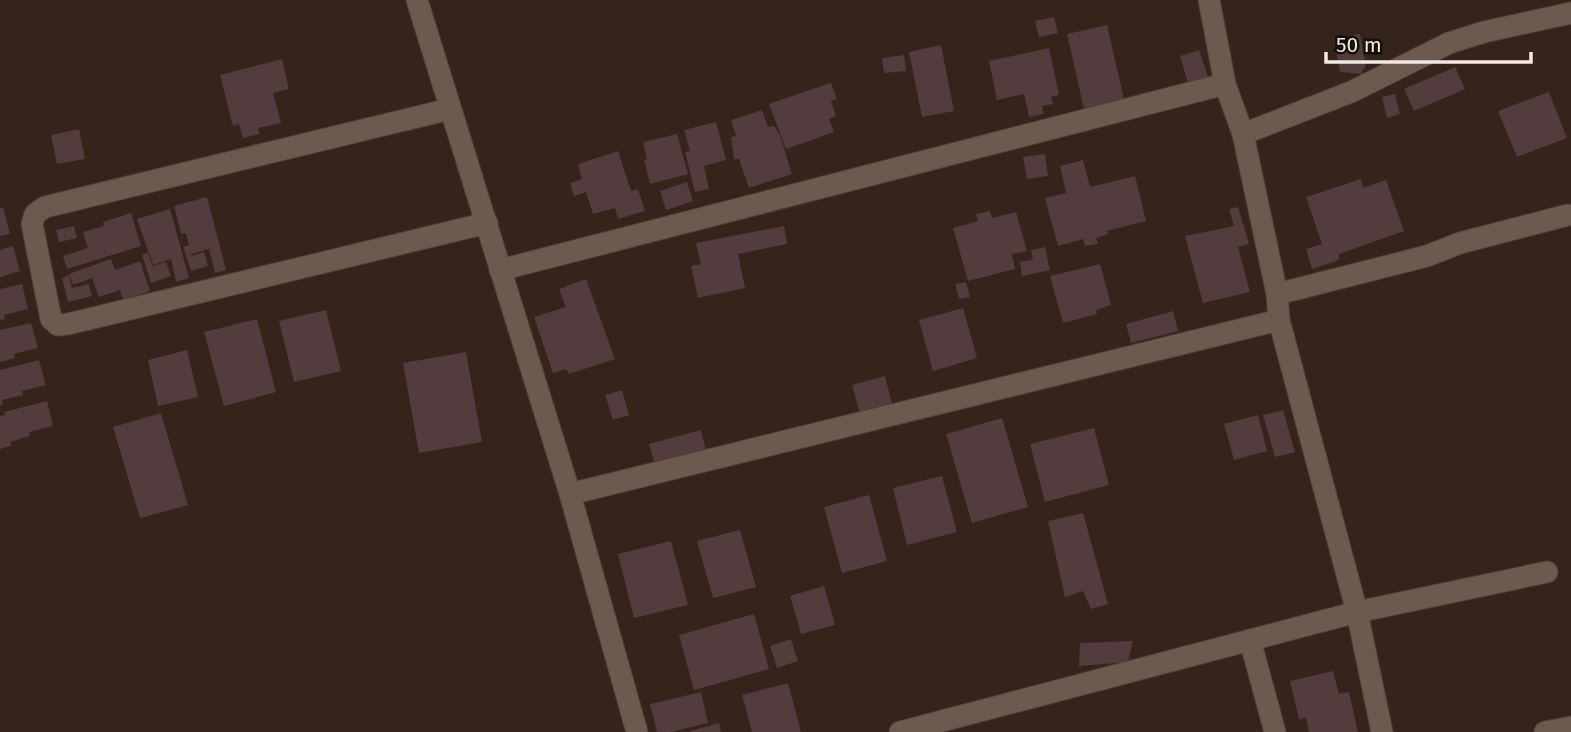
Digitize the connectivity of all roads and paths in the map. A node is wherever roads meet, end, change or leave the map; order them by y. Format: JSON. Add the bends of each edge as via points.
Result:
{"nodes":[{"id":1,"x":417,"y":0,"type":"edge"},
{"id":2,"x":1209,"y":0,"type":"edge"},
{"id":3,"x":1571,"y":13,"type":"edge"},
{"id":4,"x":1225,"y":84,"type":"junction"},
{"id":5,"x":450,"y":108,"type":"junction"},
{"id":6,"x":1243,"y":134,"type":"junction"},
{"id":7,"x":1568,"y":215,"type":"dead end"},
{"id":8,"x":487,"y":223,"type":"junction"},
{"id":9,"x":500,"y":270,"type":"junction"},
{"id":10,"x":1277,"y":294,"type":"junction"},
{"id":11,"x":1279,"y":320,"type":"junction"},
{"id":12,"x":570,"y":494,"type":"junction"},
{"id":13,"x":1547,"y":572,"type":"dead end"},
{"id":14,"x":1357,"y":612,"type":"junction"},
{"id":15,"x":1250,"y":640,"type":"junction"},
{"id":16,"x":1571,"y":727,"type":"edge"},
{"id":17,"x":637,"y":732,"type":"edge"},
{"id":18,"x":901,"y":732,"type":"edge"},
{"id":19,"x":1275,"y":732,"type":"edge"},
{"id":20,"x":1382,"y":732,"type":"edge"},
{"id":21,"x":1545,"y":732,"type":"edge"}],
"edges":[{"from":1,"to":5,"type":"street"},
{"from":2,"to":4,"type":"street"},
{"from":3,"to":6,"type":"street","via":[[1449,43],[1350,92]]},
{"from":4,"to":6,"type":"street"},
{"from":4,"to":9,"type":"street"},
{"from":5,"to":8,"type":"street"},
{"from":5,"to":8,"type":"street","via":[[45,207],[32,225],[51,319],[68,324]]},
{"from":6,"to":10,"type":"street"},
{"from":7,"to":10,"type":"street"},
{"from":8,"to":9,"type":"street"},
{"from":9,"to":12,"type":"street"},
{"from":10,"to":11,"type":"street"},
{"from":11,"to":12,"type":"street"},
{"from":11,"to":14,"type":"street"},
{"from":12,"to":17,"type":"street"},
{"from":13,"to":14,"type":"street"},
{"from":14,"to":15,"type":"street"},
{"from":14,"to":20,"type":"street"},
{"from":15,"to":18,"type":"street"},
{"from":15,"to":19,"type":"street"},
{"from":16,"to":21,"type":"street"}]}
